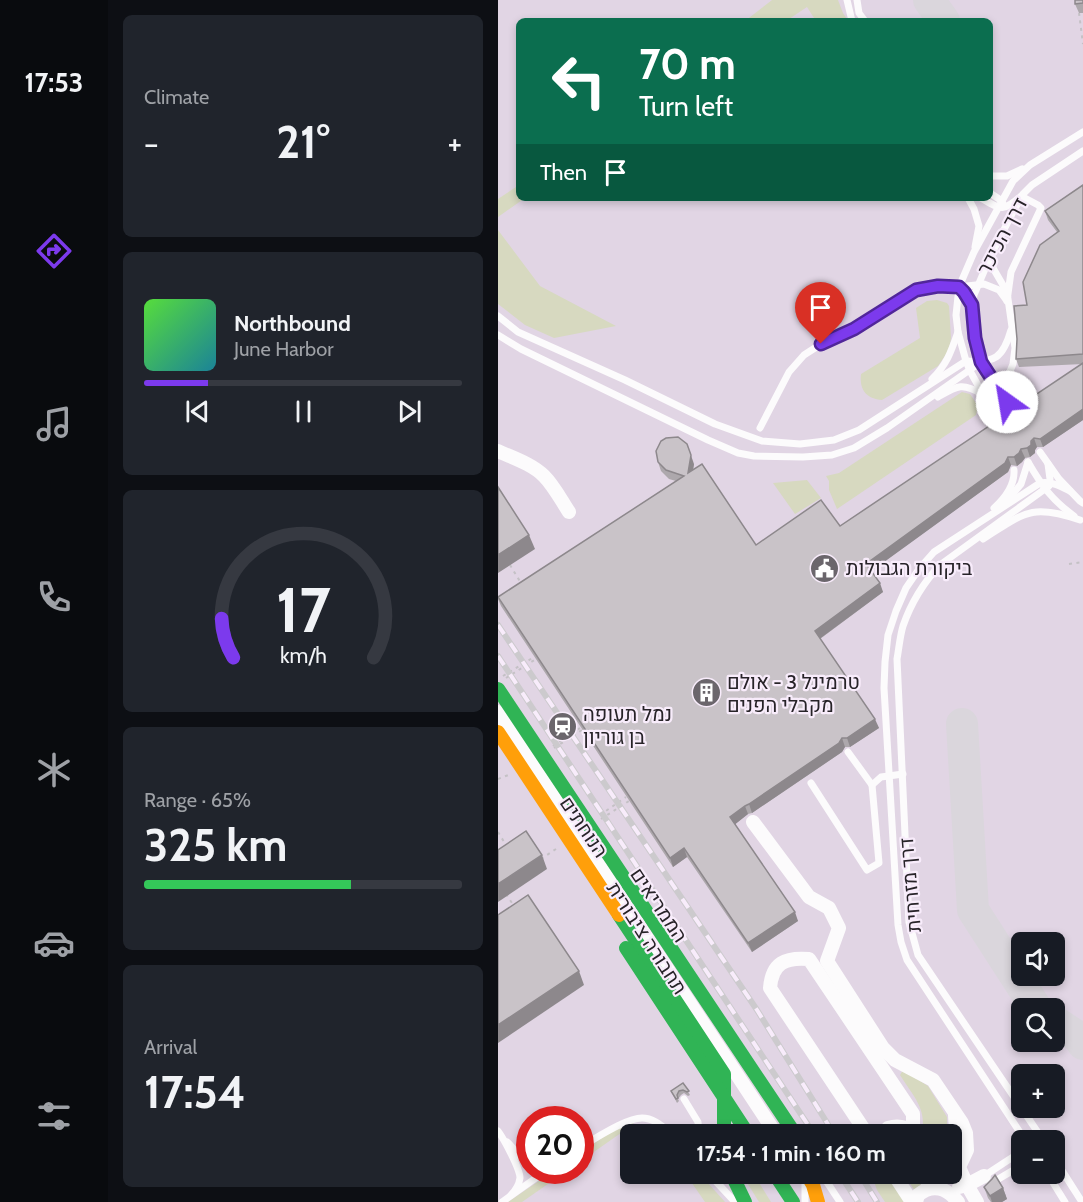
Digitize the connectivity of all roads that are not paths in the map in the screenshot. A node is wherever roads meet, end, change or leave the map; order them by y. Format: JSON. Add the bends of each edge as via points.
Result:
{"nodes":[{"id":1,"x":847,"y":0,"type":"edge"},
{"id":2,"x":856,"y":0,"type":"edge"},
{"id":3,"x":851,"y":18,"type":"edge"},
{"id":4,"x":863,"y":18,"type":"edge"},
{"id":5,"x":1083,"y":131,"type":"edge"},
{"id":6,"x":1083,"y":151,"type":"edge"},
{"id":7,"x":1030,"y":165,"type":"junction"},
{"id":8,"x":993,"y":176,"type":"edge"},
{"id":9,"x":993,"y":196,"type":"edge"},
{"id":10,"x":1022,"y":196,"type":"junction"},
{"id":11,"x":970,"y":201,"type":"edge"},
{"id":12,"x":990,"y":201,"type":"edge"},
{"id":13,"x":1001,"y":205,"type":"junction"},
{"id":14,"x":1001,"y":235,"type":"junction"},
{"id":15,"x":974,"y":252,"type":"junction"},
{"id":16,"x":991,"y":255,"type":"junction"},
{"id":17,"x":978,"y":284,"type":"junction"},
{"id":18,"x":959,"y":287,"type":"junction"},
{"id":19,"x":1008,"y":301,"type":"junction"},
{"id":20,"x":972,"y":305,"type":"junction"},
{"id":21,"x":498,"y":316,"type":"edge"},
{"id":22,"x":1011,"y":330,"type":"junction"},
{"id":23,"x":958,"y":332,"type":"junction"},
{"id":24,"x":498,"y":335,"type":"edge"},
{"id":25,"x":966,"y":361,"type":"junction"},
{"id":26,"x":981,"y":362,"type":"junction"},
{"id":27,"x":970,"y":370,"type":"junction"},
{"id":28,"x":917,"y":392,"type":"junction"},
{"id":29,"x":983,"y":394,"type":"junction"},
{"id":30,"x":1007,"y":402,"type":"junction"},
{"id":31,"x":1012,"y":413,"type":"edge"},
{"id":32,"x":999,"y":423,"type":"edge"},
{"id":33,"x":760,"y":428,"type":"dead end"},
{"id":34,"x":887,"y":428,"type":"junction"},
{"id":35,"x":498,"y":451,"type":"edge"},
{"id":36,"x":1040,"y":452,"type":"dead end"},
{"id":37,"x":1048,"y":464,"type":"junction"},
{"id":38,"x":1014,"y":470,"type":"dead end"},
{"id":39,"x":1040,"y":483,"type":"junction"},
{"id":40,"x":1047,"y":486,"type":"junction"},
{"id":41,"x":1070,"y":490,"type":"junction"},
{"id":42,"x":1083,"y":503,"type":"edge"},
{"id":43,"x":569,"y":512,"type":"dead end"},
{"id":44,"x":984,"y":518,"type":"junction"},
{"id":45,"x":1082,"y":521,"type":"edge"},
{"id":46,"x":940,"y":565,"type":"junction"},
{"id":47,"x":498,"y":689,"type":"edge"},
{"id":48,"x":498,"y":698,"type":"edge"},
{"id":49,"x":498,"y":712,"type":"edge"},
{"id":50,"x":498,"y":732,"type":"edge"},
{"id":51,"x":848,"y":752,"type":"dead end"},
{"id":52,"x":498,"y":754,"type":"edge"},
{"id":53,"x":903,"y":774,"type":"junction"},
{"id":54,"x":889,"y":775,"type":"junction"},
{"id":55,"x":505,"y":776,"type":"edge"},
{"id":56,"x":811,"y":783,"type":"dead end"},
{"id":57,"x":872,"y":785,"type":"junction"},
{"id":58,"x":753,"y":822,"type":"dead end"},
{"id":59,"x":724,"y":1074,"type":"junction"},
{"id":60,"x":684,"y":1099,"type":"dead end"},
{"id":61,"x":955,"y":1113,"type":"junction"},
{"id":62,"x":622,"y":1124,"type":"edge"},
{"id":63,"x":659,"y":1124,"type":"edge"},
{"id":64,"x":698,"y":1124,"type":"edge"},
{"id":65,"x":724,"y":1124,"type":"edge"},
{"id":66,"x":741,"y":1124,"type":"edge"},
{"id":67,"x":769,"y":1124,"type":"edge"},
{"id":68,"x":776,"y":1124,"type":"edge"},
{"id":69,"x":780,"y":1124,"type":"edge"},
{"id":70,"x":788,"y":1124,"type":"edge"},
{"id":71,"x":860,"y":1124,"type":"edge"},
{"id":72,"x":913,"y":1124,"type":"edge"},
{"id":73,"x":956,"y":1124,"type":"edge"},
{"id":74,"x":620,"y":1125,"type":"edge"},
{"id":75,"x":1018,"y":1130,"type":"edge"},
{"id":76,"x":1034,"y":1130,"type":"edge"},
{"id":77,"x":498,"y":1131,"type":"edge"},
{"id":78,"x":594,"y":1139,"type":"edge"},
{"id":79,"x":505,"y":1141,"type":"junction"},
{"id":80,"x":516,"y":1152,"type":"edge"},
{"id":81,"x":1011,"y":1160,"type":"edge"},
{"id":82,"x":1011,"y":1170,"type":"edge"},
{"id":83,"x":1065,"y":1175,"type":"edge"},
{"id":84,"x":987,"y":1180,"type":"junction"},
{"id":85,"x":527,"y":1184,"type":"edge"},
{"id":86,"x":719,"y":1184,"type":"edge"},
{"id":87,"x":736,"y":1184,"type":"edge"},
{"id":88,"x":781,"y":1184,"type":"edge"},
{"id":89,"x":804,"y":1184,"type":"edge"},
{"id":90,"x":812,"y":1184,"type":"edge"},
{"id":91,"x":828,"y":1184,"type":"edge"},
{"id":92,"x":901,"y":1184,"type":"edge"},
{"id":93,"x":932,"y":1184,"type":"edge"},
{"id":94,"x":938,"y":1184,"type":"edge"},
{"id":95,"x":1054,"y":1184,"type":"edge"},
{"id":96,"x":967,"y":1185,"type":"junction"},
{"id":97,"x":936,"y":1188,"type":"junction"},
{"id":98,"x":511,"y":1195,"type":"junction"},
{"id":99,"x":974,"y":1200,"type":"edge"},
{"id":100,"x":502,"y":1202,"type":"edge"},
{"id":101,"x":735,"y":1202,"type":"edge"},
{"id":102,"x":745,"y":1202,"type":"edge"},
{"id":103,"x":793,"y":1202,"type":"edge"},
{"id":104,"x":805,"y":1202,"type":"edge"},
{"id":105,"x":819,"y":1202,"type":"edge"},
{"id":106,"x":840,"y":1202,"type":"edge"},
{"id":107,"x":914,"y":1202,"type":"edge"},
{"id":108,"x":958,"y":1202,"type":"edge"},
{"id":109,"x":1065,"y":1202,"type":"edge"},
{"id":110,"x":1082,"y":1202,"type":"edge"}],
"edges":[{"from":1,"to":3,"type":"lane"},
{"from":2,"to":4,"type":"lane"},
{"from":5,"to":7,"type":"lane","name":"דרך הכיכר"},
{"from":6,"to":10,"type":"lane","name":"דרך הכיכר"},
{"from":7,"to":8,"type":"lane","via":[[1007,176]]},
{"from":7,"to":13,"type":"lane","name":"דרך הכיכר","via":[[1013,181]]},
{"from":9,"to":13,"type":"lane"},
{"from":10,"to":13,"type":"lane","via":[[1010,206]]},
{"from":10,"to":14,"type":"lane","name":"דרך הכיכר"},
{"from":10,"to":19,"type":"lane","via":[[1041,208],[1011,272]]},
{"from":11,"to":15,"type":"lane","via":[[979,226]]},
{"from":12,"to":13,"type":"lane"},
{"from":13,"to":14,"type":"lane","via":[[1007,219]]},
{"from":13,"to":15,"type":"lane","name":"דרך הכיכר"},
{"from":14,"to":16,"type":"lane","name":"דרך הכיכר"},
{"from":15,"to":18,"type":"lane","name":"דרך הכיכר"},
{"from":16,"to":17,"type":"lane","name":"דרך הכיכר"},
{"from":16,"to":19,"type":"lane"},
{"from":17,"to":18,"type":"lane"},
{"from":17,"to":19,"type":"lane","via":[[992,286]]},
{"from":17,"to":20,"type":"lane","name":"דרך הכיכר"},
{"from":18,"to":20,"type":"lane"},
{"from":18,"to":23,"type":"lane","name":"דרך הכיכר"},
{"from":18,"to":33,"type":"lane","via":[[916,290],[804,356],[789,372]]},
{"from":19,"to":22,"type":"lane"},
{"from":20,"to":26,"type":"lane","name":"דרך הכיכר"},
{"from":21,"to":28,"type":"lane","via":[[518,332],[715,424],[762,441],[800,444],[834,440],[859,430]]},
{"from":22,"to":26,"type":"lane","via":[[1001,354]]},
{"from":22,"to":30,"type":"lane","via":[[1014,348],[1013,364],[1005,383]]},
{"from":23,"to":25,"type":"lane","name":"דרך הכיכר"},
{"from":23,"to":28,"type":"lane","via":[[942,368]]},
{"from":24,"to":34,"type":"lane","via":[[738,453],[832,455],[854,448]]},
{"from":25,"to":26,"type":"lane"},
{"from":25,"to":27,"type":"lane","name":"דרך הכיכר"},
{"from":25,"to":28,"type":"lane"},
{"from":26,"to":27,"type":"lane"},
{"from":26,"to":30,"type":"lane","name":"דרך הכיכר"},
{"from":27,"to":29,"type":"lane","name":"דרך הכיכר"},
{"from":27,"to":34,"type":"lane"},
{"from":29,"to":32,"type":"lane","name":"דרך הכיכר"},
{"from":29,"to":34,"type":"lane","via":[[958,386]]},
{"from":30,"to":31,"type":"lane","name":"דרך הכיכר"},
{"from":35,"to":43,"type":"street","via":[[542,474]]},
{"from":36,"to":37,"type":"lane"},
{"from":37,"to":40,"type":"lane"},
{"from":37,"to":41,"type":"lane"},
{"from":38,"to":44,"type":"lane","via":[[1011,488]]},
{"from":39,"to":40,"type":"lane"},
{"from":39,"to":44,"type":"lane"},
{"from":39,"to":44,"type":"lane","via":[[1028,462],[1021,484],[1010,499]]},
{"from":40,"to":41,"type":"lane"},
{"from":40,"to":45,"type":"lane","via":[[1053,500]]},
{"from":40,"to":46,"type":"lane"},
{"from":41,"to":42,"type":"lane"},
{"from":44,"to":54,"type":"lane","via":[[934,552],[919,569],[896,611],[885,662]]},
{"from":45,"to":46,"type":"lane","via":[[1046,511],[1021,515]]},
{"from":46,"to":53,"type":"lane","name":"דרך מזרחית","via":[[915,599],[903,627],[897,658]]},
{"from":47,"to":70,"type":"street"},
{"from":48,"to":69,"type":"street","name":"הממריאים"},
{"from":49,"to":67,"type":"street","name":"תחבורה ציבורית"},
{"from":50,"to":59,"type":"street","name":"הנוחתים"},
{"from":51,"to":57,"type":"lane"},
{"from":52,"to":55,"type":"street"},
{"from":53,"to":54,"type":"lane"},
{"from":53,"to":76,"type":"lane","name":"דרך מזרחית","via":[[909,921],[918,955]]},
{"from":54,"to":57,"type":"lane"},
{"from":54,"to":75,"type":"lane","via":[[898,925],[907,960]]},
{"from":55,"to":66,"type":"street"},
{"from":56,"to":57,"type":"lane","via":[[867,870],[879,862]]},
{"from":58,"to":61,"type":"street","via":[[809,897],[829,908],[838,928],[826,961],[883,1048],[895,1060],[933,1080]]},
{"from":59,"to":65,"type":"street"},
{"from":59,"to":68,"type":"lane"},
{"from":60,"to":64,"type":"lane"},
{"from":61,"to":73,"type":"street"},
{"from":61,"to":96,"type":"street","via":[[966,1133],[967,1150],[959,1167]]},
{"from":62,"to":63,"type":"lane","via":[[642,1118]]},
{"from":71,"to":72,"type":"street","via":[[770,988],[774,969],[786,960],[809,959],[913,1114]]},
{"from":74,"to":78,"type":"lane"},
{"from":77,"to":79,"type":"lane"},
{"from":79,"to":80,"type":"lane"},
{"from":79,"to":98,"type":"lane","via":[[520,1179]]},
{"from":81,"to":84,"type":"lane"},
{"from":82,"to":84,"type":"lane"},
{"from":83,"to":110,"type":"lane"},
{"from":84,"to":96,"type":"street"},
{"from":84,"to":99,"type":"street"},
{"from":85,"to":98,"type":"lane"},
{"from":86,"to":101,"type":"lane"},
{"from":87,"to":102,"type":"street"},
{"from":88,"to":103,"type":"street"},
{"from":89,"to":104,"type":"lane"},
{"from":90,"to":105,"type":"street"},
{"from":91,"to":106,"type":"lane"},
{"from":92,"to":107,"type":"street"},
{"from":93,"to":97,"type":"street"},
{"from":94,"to":97,"type":"street"},
{"from":95,"to":109,"type":"lane"},
{"from":96,"to":97,"type":"street"},
{"from":96,"to":99,"type":"street"},
{"from":97,"to":107,"type":"street","via":[[924,1190]]},
{"from":97,"to":108,"type":"street"},
{"from":98,"to":100,"type":"lane"}]}
